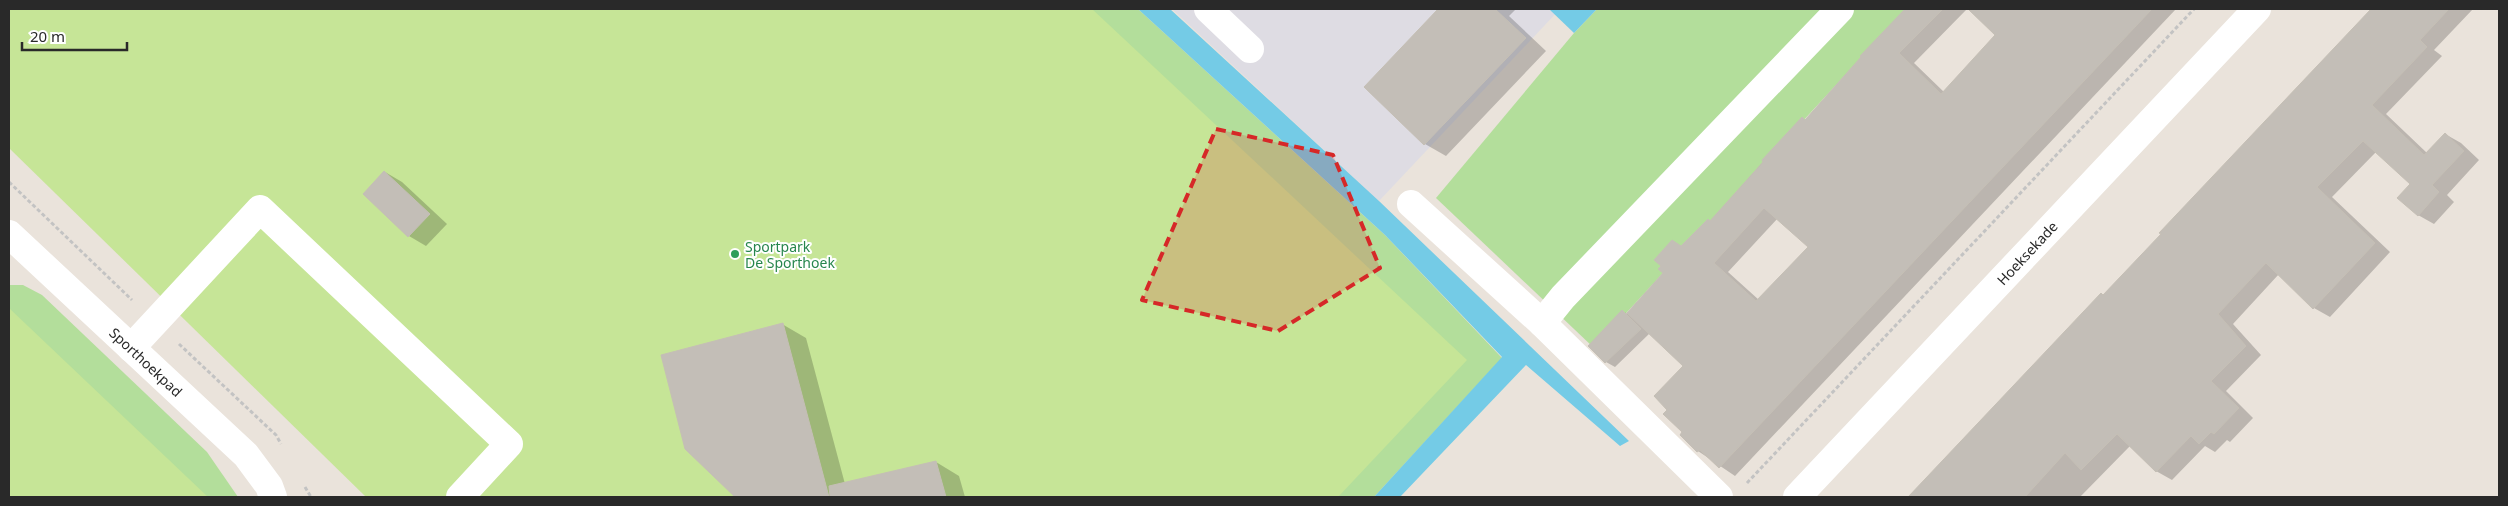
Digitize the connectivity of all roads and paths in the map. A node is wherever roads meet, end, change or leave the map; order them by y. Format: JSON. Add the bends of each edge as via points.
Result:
{"nodes":[{"id":1,"x":1208,"y":9,"type":"edge"},
{"id":2,"x":1840,"y":9,"type":"edge"},
{"id":3,"x":2194,"y":9,"type":"edge"},
{"id":4,"x":2258,"y":9,"type":"edge"},
{"id":5,"x":1250,"y":49,"type":"dead end"},
{"id":6,"x":9,"y":182,"type":"edge"},
{"id":7,"x":1411,"y":204,"type":"dead end"},
{"id":8,"x":9,"y":234,"type":"edge"},
{"id":9,"x":155,"y":322,"type":"junction"},
{"id":10,"x":1542,"y":323,"type":"junction"},
{"id":11,"x":131,"y":348,"type":"junction"},
{"id":12,"x":1730,"y":494,"type":"edge"},
{"id":13,"x":273,"y":497,"type":"edge"},
{"id":14,"x":460,"y":497,"type":"edge"},
{"id":15,"x":1797,"y":497,"type":"edge"}],
"edges":[{"from":1,"to":5,"type":"street"},
{"from":2,"to":10,"type":"street","via":[[1563,297]]},
{"from":3,"to":12,"type":"path"},
{"from":4,"to":15,"type":"street","name":"Hoeksekade"},
{"from":6,"to":9,"type":"path"},
{"from":7,"to":10,"type":"street"},
{"from":8,"to":11,"type":"street","name":"Sporthoekpad"},
{"from":9,"to":11,"type":"street"},
{"from":9,"to":14,"type":"street","via":[[260,209],[509,444]]},
{"from":10,"to":12,"type":"street"},
{"from":11,"to":13,"type":"street","name":"Sporthoekpad","via":[[246,455],[269,486]]}]}
